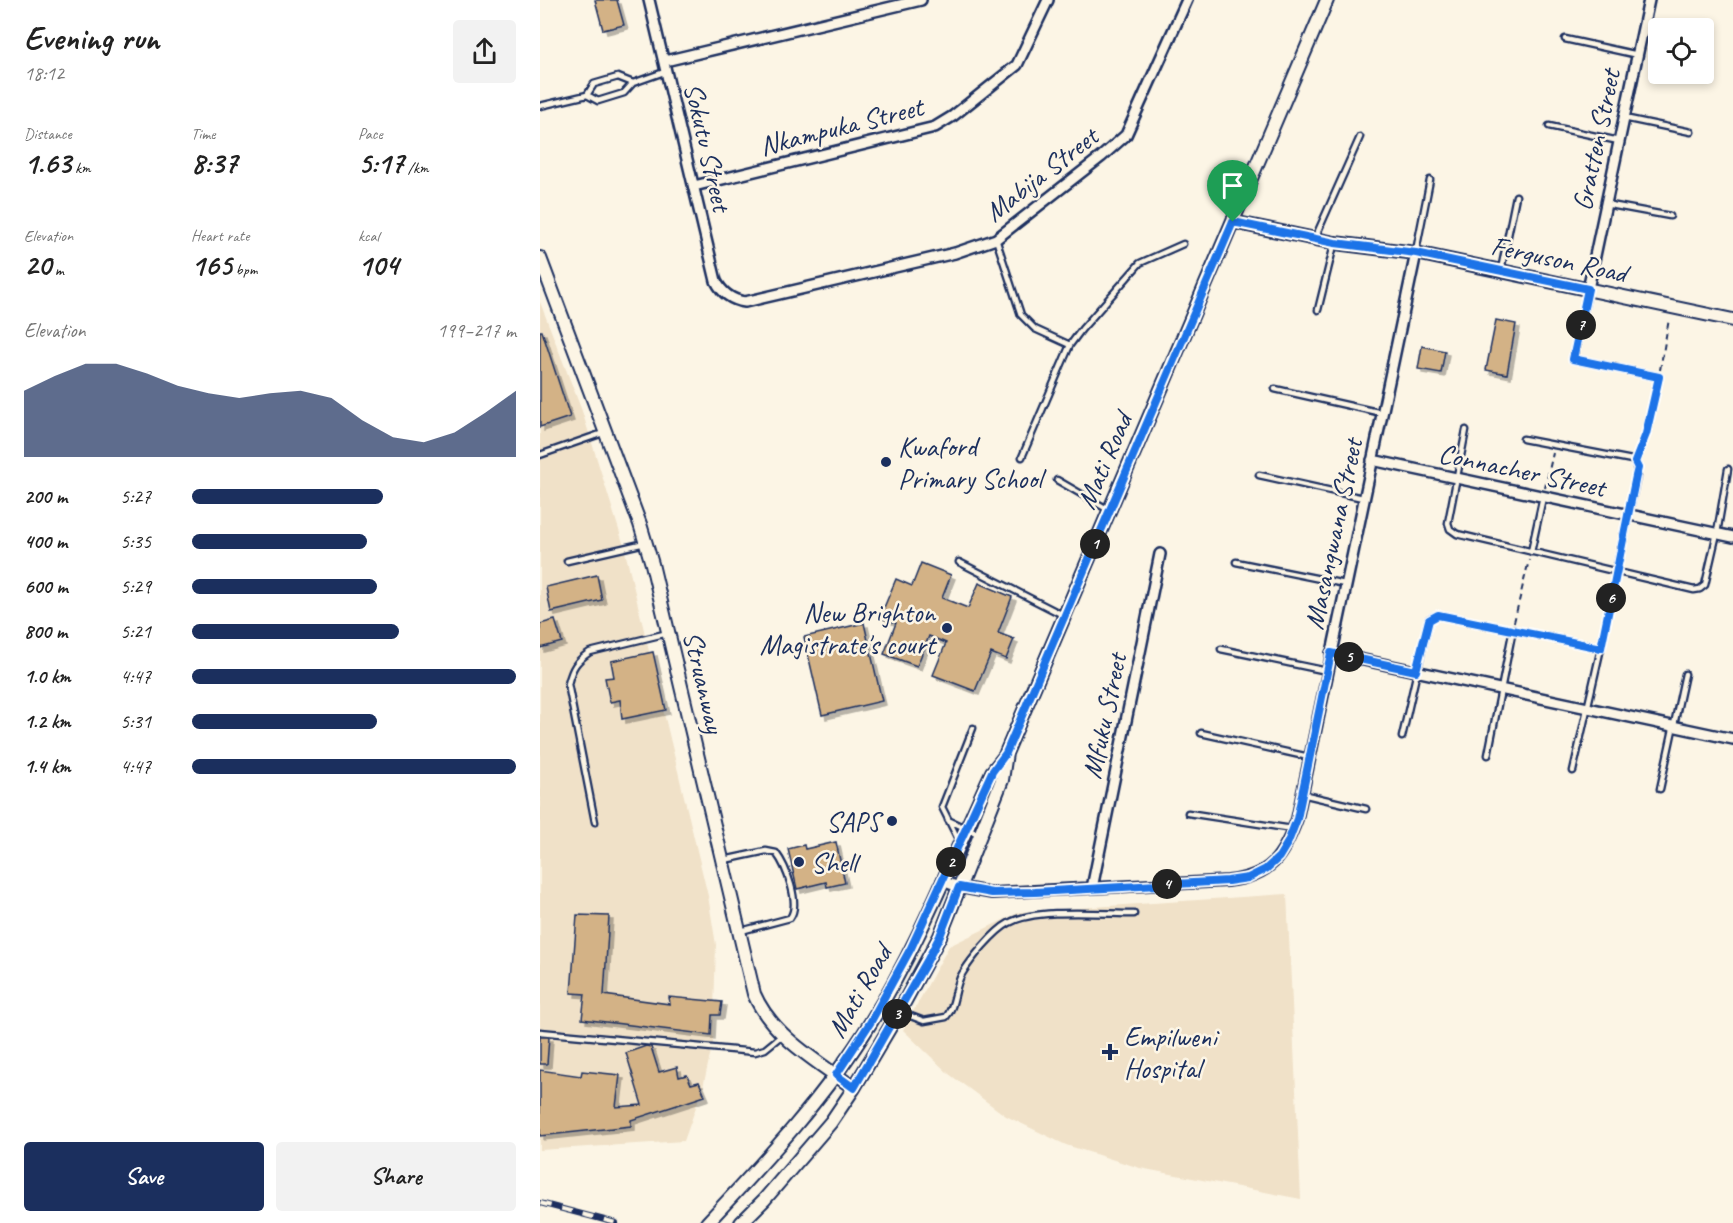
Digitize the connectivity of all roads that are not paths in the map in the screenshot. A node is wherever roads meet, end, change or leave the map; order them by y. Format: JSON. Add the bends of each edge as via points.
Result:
{"nodes":[{"id":1,"x":650,"y":0,"type":"edge"},
{"id":2,"x":921,"y":0,"type":"edge"},
{"id":3,"x":1048,"y":0,"type":"edge"},
{"id":4,"x":1187,"y":0,"type":"edge"},
{"id":5,"x":1327,"y":0,"type":"edge"},
{"id":6,"x":1650,"y":0,"type":"edge"},
{"id":7,"x":1643,"y":31,"type":"junction"},
{"id":8,"x":1648,"y":32,"type":"edge"},
{"id":9,"x":1565,"y":39,"type":"dead end"},
{"id":10,"x":1638,"y":56,"type":"junction"},
{"id":11,"x":666,"y":66,"type":"junction"},
{"id":12,"x":633,"y":83,"type":"junction"},
{"id":13,"x":587,"y":94,"type":"junction"},
{"id":14,"x":540,"y":106,"type":"edge"},
{"id":15,"x":1624,"y":118,"type":"junction"},
{"id":16,"x":1549,"y":126,"type":"dead end"},
{"id":17,"x":1691,"y":132,"type":"dead end"},
{"id":18,"x":1360,"y":137,"type":"dead end"},
{"id":19,"x":1619,"y":141,"type":"junction"},
{"id":20,"x":1430,"y":180,"type":"dead end"},
{"id":21,"x":694,"y":186,"type":"junction"},
{"id":22,"x":1516,"y":196,"type":"dead end"},
{"id":23,"x":1605,"y":204,"type":"junction"},
{"id":24,"x":1670,"y":216,"type":"dead end"},
{"id":25,"x":1233,"y":222,"type":"junction"},
{"id":26,"x":1315,"y":238,"type":"junction"},
{"id":27,"x":996,"y":239,"type":"junction"},
{"id":28,"x":1335,"y":243,"type":"junction"},
{"id":29,"x":1184,"y":244,"type":"dead end"},
{"id":30,"x":1416,"y":253,"type":"junction"},
{"id":31,"x":540,"y":258,"type":"edge"},
{"id":32,"x":1501,"y":270,"type":"junction"},
{"id":33,"x":1588,"y":289,"type":"junction"},
{"id":34,"x":732,"y":299,"type":"joint"},
{"id":35,"x":1318,"y":310,"type":"dead end"},
{"id":36,"x":1733,"y":320,"type":"edge"},
{"id":37,"x":1070,"y":345,"type":"junction"},
{"id":38,"x":1659,"y":377,"type":"road end"},
{"id":39,"x":1275,"y":389,"type":"dead end"},
{"id":40,"x":1382,"y":413,"type":"junction"},
{"id":41,"x":1466,"y":430,"type":"dead end"},
{"id":42,"x":606,"y":432,"type":"junction"},
{"id":43,"x":1523,"y":439,"type":"dead end"},
{"id":44,"x":540,"y":455,"type":"edge"},
{"id":45,"x":1022,"y":457,"type":"dead end"},
{"id":46,"x":1372,"y":460,"type":"junction"},
{"id":47,"x":1728,"y":469,"type":"dead end"},
{"id":48,"x":1259,"y":475,"type":"dead end"},
{"id":49,"x":1457,"y":479,"type":"junction"},
{"id":50,"x":1057,"y":480,"type":"dead end"},
{"id":51,"x":1543,"y":497,"type":"junction"},
{"id":52,"x":1363,"y":498,"type":"junction"},
{"id":53,"x":1109,"y":511,"type":"junction"},
{"id":54,"x":1628,"y":515,"type":"junction"},
{"id":55,"x":1717,"y":533,"type":"junction"},
{"id":56,"x":1733,"y":537,"type":"edge"},
{"id":57,"x":645,"y":543,"type":"junction"},
{"id":58,"x":1531,"y":552,"type":"junction"},
{"id":59,"x":1160,"y":554,"type":"dead end"},
{"id":60,"x":567,"y":561,"type":"dead end"},
{"id":61,"x":959,"y":562,"type":"dead end"},
{"id":62,"x":1236,"y":562,"type":"dead end"},
{"id":63,"x":1616,"y":571,"type":"junction"},
{"id":64,"x":1345,"y":584,"type":"junction"},
{"id":65,"x":1065,"y":616,"type":"junction"},
{"id":66,"x":1513,"y":629,"type":"junction"},
{"id":67,"x":668,"y":633,"type":"junction"},
{"id":68,"x":1221,"y":649,"type":"dead end"},
{"id":69,"x":1331,"y":653,"type":"junction"},
{"id":70,"x":1327,"y":670,"type":"junction"},
{"id":71,"x":1416,"y":671,"type":"junction"},
{"id":72,"x":1685,"y":674,"type":"dead end"},
{"id":73,"x":1501,"y":690,"type":"junction"},
{"id":74,"x":1588,"y":708,"type":"junction"},
{"id":75,"x":973,"y":728,"type":"dead end"},
{"id":76,"x":1675,"y":728,"type":"junction"},
{"id":77,"x":1201,"y":733,"type":"dead end"},
{"id":78,"x":1402,"y":737,"type":"dead end"},
{"id":79,"x":1733,"y":739,"type":"edge"},
{"id":80,"x":1006,"y":753,"type":"junction"},
{"id":81,"x":1488,"y":755,"type":"dead end"},
{"id":82,"x":1309,"y":757,"type":"junction"},
{"id":83,"x":1573,"y":771,"type":"dead end"},
{"id":84,"x":1660,"y":789,"type":"dead end"},
{"id":85,"x":1302,"y":794,"type":"junction"},
{"id":86,"x":1366,"y":809,"type":"dead end"},
{"id":87,"x":1188,"y":813,"type":"dead end"},
{"id":88,"x":948,"y":820,"type":"junction"},
{"id":89,"x":596,"y":822,"type":"dead end"},
{"id":90,"x":966,"y":829,"type":"junction"},
{"id":91,"x":1293,"y":830,"type":"junction"},
{"id":92,"x":979,"y":835,"type":"junction"},
{"id":93,"x":959,"y":843,"type":"junction"},
{"id":94,"x":722,"y":861,"type":"junction"},
{"id":95,"x":942,"y":881,"type":"junction"},
{"id":96,"x":959,"y":887,"type":"junction"},
{"id":97,"x":1092,"y":888,"type":"junction"},
{"id":98,"x":1134,"y":914,"type":"dead end"},
{"id":99,"x":738,"y":932,"type":"junction"},
{"id":100,"x":899,"y":1012,"type":"junction"},
{"id":101,"x":540,"y":1032,"type":"edge"},
{"id":102,"x":783,"y":1034,"type":"junction"},
{"id":103,"x":836,"y":1075,"type":"junction"},
{"id":104,"x":854,"y":1088,"type":"junction"},
{"id":105,"x":707,"y":1223,"type":"edge"},
{"id":106,"x":741,"y":1223,"type":"edge"}],
"edges":[{"from":1,"to":11,"type":"street","name":"Sokutu Street"},
{"from":2,"to":11,"type":"street"},
{"from":3,"to":21,"type":"street","name":"Nkampuka Street","via":[[1017,65],[935,127]]},
{"from":4,"to":27,"type":"street","name":"Mabija Street","via":[[1126,135]]},
{"from":5,"to":25,"type":"street","name":"Mati Road"},
{"from":6,"to":7,"type":"street","name":"Gratten Street"},
{"from":7,"to":8,"type":"lane"},
{"from":7,"to":10,"type":"street","name":"Gratten Street"},
{"from":9,"to":10,"type":"lane"},
{"from":10,"to":15,"type":"street","name":"Gratten Street"},
{"from":11,"to":12,"type":"lane"},
{"from":11,"to":21,"type":"street","name":"Sokutu Street"},
{"from":12,"to":13,"type":"lane","via":[[624,93],[598,100]]},
{"from":12,"to":13,"type":"lane","via":[[618,77],[594,84]]},
{"from":13,"to":14,"type":"lane"},
{"from":15,"to":17,"type":"lane"},
{"from":15,"to":19,"type":"street","name":"Gratten Street"},
{"from":16,"to":19,"type":"lane"},
{"from":18,"to":26,"type":"lane"},
{"from":19,"to":23,"type":"street","name":"Gratten Street"},
{"from":20,"to":30,"type":"lane"},
{"from":21,"to":34,"type":"street","name":"Sokutu Street","via":[[716,281]]},
{"from":22,"to":32,"type":"lane"},
{"from":23,"to":24,"type":"lane"},
{"from":23,"to":33,"type":"street","name":"Gratten Street"},
{"from":25,"to":26,"type":"street","name":"Ferguson Road"},
{"from":25,"to":53,"type":"street","name":"Mati Road"},
{"from":26,"to":28,"type":"street","name":"Ferguson Road"},
{"from":27,"to":34,"type":"street","name":"Mabija Street","via":[[955,253],[754,301]]},
{"from":27,"to":37,"type":"lane","via":[[1021,315],[1035,329]]},
{"from":28,"to":30,"type":"street","name":"Ferguson Road"},
{"from":28,"to":35,"type":"lane"},
{"from":29,"to":37,"type":"lane","via":[[1140,263]]},
{"from":30,"to":32,"type":"street","name":"Ferguson Road"},
{"from":30,"to":40,"type":"street","name":"Masangwana Street"},
{"from":31,"to":42,"type":"street","name":"Struanway"},
{"from":32,"to":33,"type":"street","name":"Ferguson Road"},
{"from":33,"to":36,"type":"street","name":"Ferguson Road"},
{"from":33,"to":38,"type":"lane","via":[[1573,359]]},
{"from":37,"to":45,"type":"lane"},
{"from":39,"to":40,"type":"lane"},
{"from":40,"to":46,"type":"street","name":"Masangwana Street"},
{"from":41,"to":49,"type":"lane"},
{"from":42,"to":44,"type":"lane"},
{"from":42,"to":57,"type":"street","name":"Struanway"},
{"from":43,"to":54,"type":"lane","via":[[1635,462],[1638,468]]},
{"from":46,"to":49,"type":"street","name":"Connacher Street"},
{"from":46,"to":52,"type":"street","name":"Masangwana Street"},
{"from":47,"to":55,"type":"lane"},
{"from":48,"to":52,"type":"lane"},
{"from":49,"to":51,"type":"street","name":"Connacher Street"},
{"from":49,"to":58,"type":"lane","via":[[1450,529]]},
{"from":50,"to":53,"type":"lane"},
{"from":51,"to":54,"type":"street","name":"Connacher Street"},
{"from":51,"to":58,"type":"lane"},
{"from":52,"to":64,"type":"street","name":"Masangwana Street"},
{"from":53,"to":65,"type":"street","name":"Mati Road"},
{"from":54,"to":55,"type":"street","name":"Connacher Street"},
{"from":54,"to":63,"type":"lane"},
{"from":55,"to":56,"type":"street","name":"Connacher Street"},
{"from":55,"to":63,"type":"lane","via":[[1705,585],[1700,589]]},
{"from":57,"to":60,"type":"lane"},
{"from":57,"to":67,"type":"street","name":"Struanway"},
{"from":58,"to":63,"type":"lane"},
{"from":59,"to":97,"type":"street","name":"Mfuku Street"},
{"from":61,"to":65,"type":"lane"},
{"from":62,"to":64,"type":"lane"},
{"from":64,"to":69,"type":"street","name":"Masangwana Street"},
{"from":65,"to":80,"type":"street","name":"Mati Road"},
{"from":66,"to":71,"type":"lane","via":[[1432,616]]},
{"from":66,"to":73,"type":"lane"},
{"from":66,"to":74,"type":"lane","via":[[1601,648]]},
{"from":67,"to":89,"type":"lane","via":[[590,652],[572,667],[568,684]]},
{"from":67,"to":94,"type":"street","name":"Struanway"},
{"from":68,"to":70,"type":"lane"},
{"from":69,"to":70,"type":"street","name":"Masangwana Street"},
{"from":69,"to":71,"type":"street"},
{"from":70,"to":82,"type":"street","name":"Masangwana Street"},
{"from":71,"to":73,"type":"street"},
{"from":71,"to":78,"type":"lane"},
{"from":72,"to":76,"type":"lane"},
{"from":73,"to":74,"type":"street"},
{"from":73,"to":81,"type":"lane"},
{"from":74,"to":76,"type":"street"},
{"from":74,"to":83,"type":"lane"},
{"from":75,"to":88,"type":"lane","via":[[942,803]]},
{"from":76,"to":79,"type":"street"},
{"from":76,"to":84,"type":"lane"},
{"from":77,"to":82,"type":"lane"},
{"from":80,"to":90,"type":"street","name":"Mati Road","via":[[992,772]]},
{"from":80,"to":92,"type":"street","name":"Mati Road","via":[[1002,780]]},
{"from":82,"to":85,"type":"street","name":"Masangwana Street"},
{"from":85,"to":86,"type":"lane"},
{"from":85,"to":91,"type":"street","name":"Masangwana Street"},
{"from":87,"to":91,"type":"lane"},
{"from":88,"to":90,"type":"lane"},
{"from":88,"to":93,"type":"lane"},
{"from":90,"to":92,"type":"lane"},
{"from":90,"to":93,"type":"street","name":"Mati Road"},
{"from":91,"to":97,"type":"street","name":"Masangwana Street","via":[[1279,857],[1260,873],[1243,879]]},
{"from":92,"to":96,"type":"street","name":"Mati Road"},
{"from":93,"to":95,"type":"street","name":"Mati Road"},
{"from":94,"to":99,"type":"street","name":"Struanway"},
{"from":94,"to":99,"type":"lane","via":[[766,851],[776,853],[795,900],[790,918]]},
{"from":95,"to":96,"type":"street"},
{"from":95,"to":103,"type":"street","name":"Mati Road","via":[[885,999]]},
{"from":96,"to":97,"type":"street","via":[[992,893]]},
{"from":96,"to":100,"type":"street","name":"Mati Road","via":[[940,936]]},
{"from":98,"to":100,"type":"lane","via":[[1043,915],[1009,923],[999,929],[962,974],[946,1017],[924,1021]]},
{"from":99,"to":102,"type":"street","name":"Struanway","via":[[757,1001]]},
{"from":100,"to":104,"type":"street","name":"Mati Road"},
{"from":101,"to":102,"type":"lane","via":[[755,1052],[765,1050]]},
{"from":102,"to":103,"type":"street","name":"Struanway"},
{"from":103,"to":104,"type":"street","name":"Struanway"},
{"from":103,"to":105,"type":"street","name":"Mati Road"},
{"from":104,"to":106,"type":"street","name":"Mati Road","via":[[801,1158]]}]}
